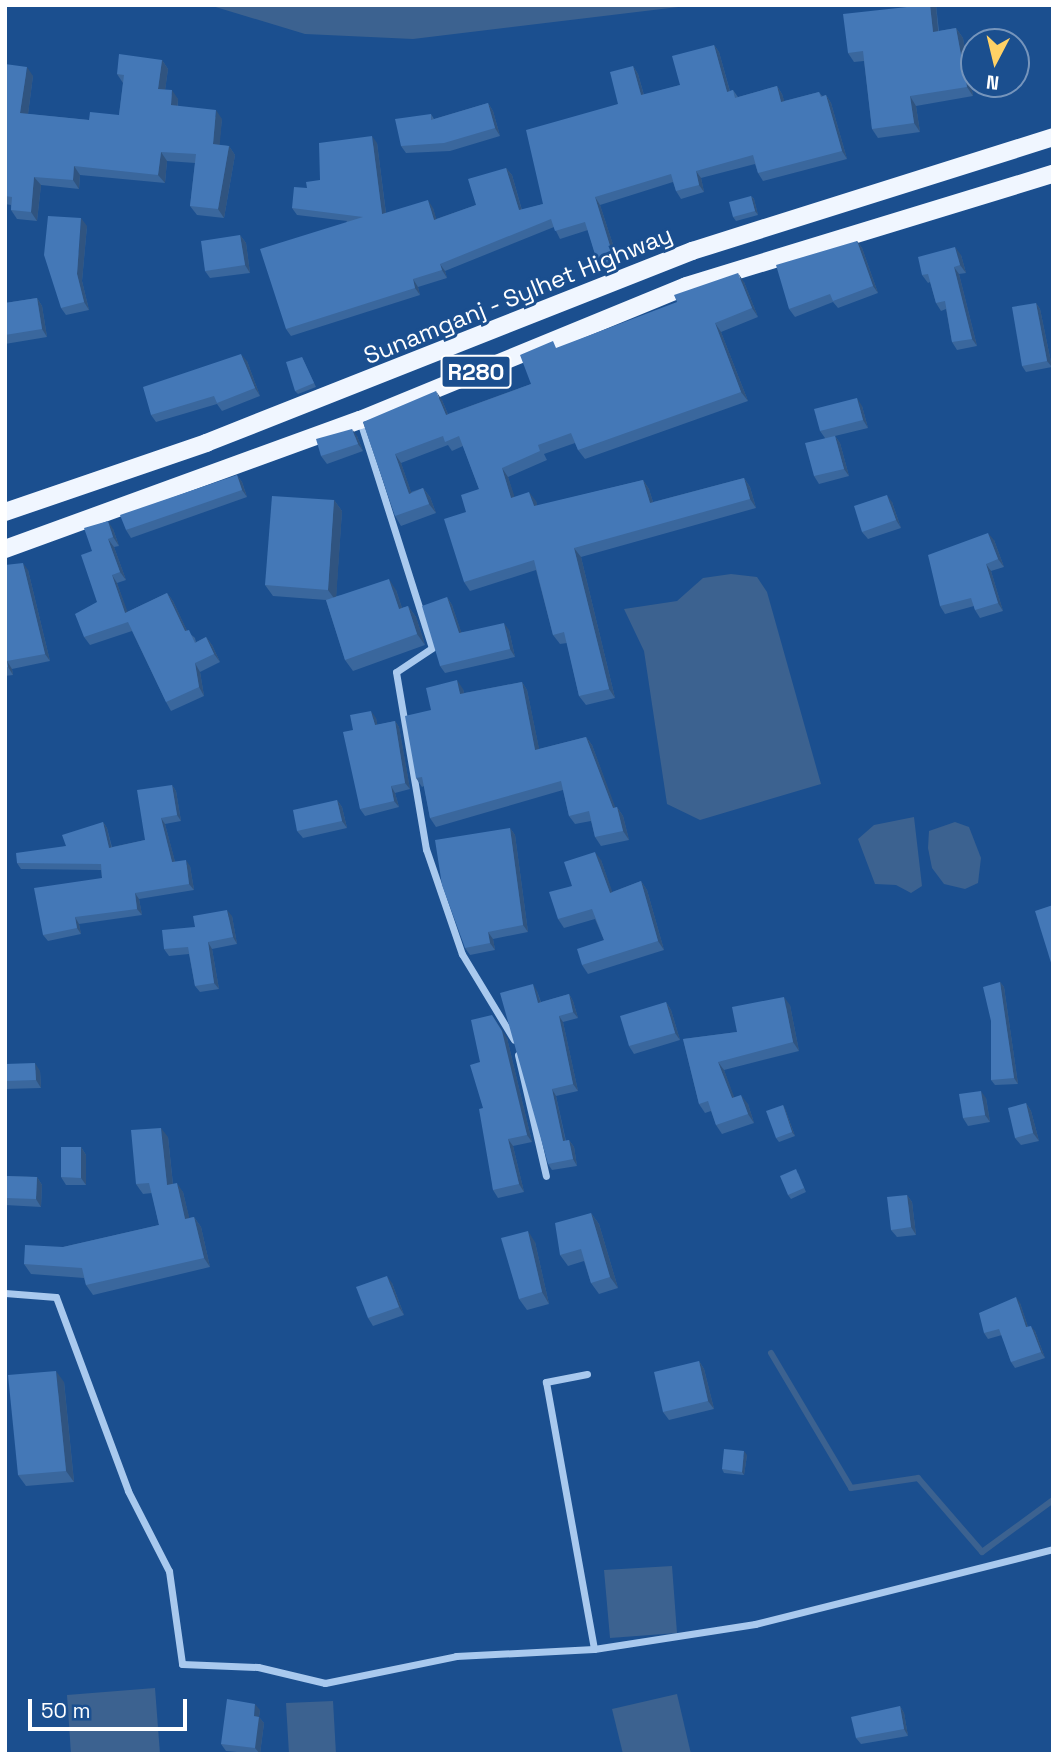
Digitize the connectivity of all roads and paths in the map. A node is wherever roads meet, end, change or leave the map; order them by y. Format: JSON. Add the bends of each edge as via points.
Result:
{"nodes":[{"id":1,"x":1053,"y":137,"type":"edge"},
{"id":2,"x":1053,"y":174,"type":"edge"},
{"id":3,"x":359,"y":420,"type":"junction"},
{"id":4,"x":5,"y":512,"type":"edge"},
{"id":5,"x":5,"y":549,"type":"edge"},
{"id":6,"x":546,"y":1176,"type":"edge"},
{"id":7,"x":5,"y":1293,"type":"edge"},
{"id":8,"x":586,"y":1374,"type":"dead end"},
{"id":9,"x":1053,"y":1549,"type":"edge"},
{"id":10,"x":594,"y":1649,"type":"junction"}],
"edges":[{"from":1,"to":4,"type":"main road","name":"Sunamganj - Sylhet Highway","number":"R280","via":[[692,251],[206,443]]},
{"from":2,"to":3,"type":"main road","number":"R280","via":[[686,286]]},
{"from":3,"to":5,"type":"main road","number":"R280"},
{"from":3,"to":6,"type":"street","via":[[432,648],[396,672],[426,849],[462,954],[513,1036]]},
{"from":7,"to":10,"type":"street","via":[[56,1297],[128,1491],[169,1571],[182,1664],[258,1667],[325,1683],[456,1656]]},
{"from":8,"to":10,"type":"street","via":[[546,1382]]},
{"from":9,"to":10,"type":"street","via":[[755,1624]]}]}
